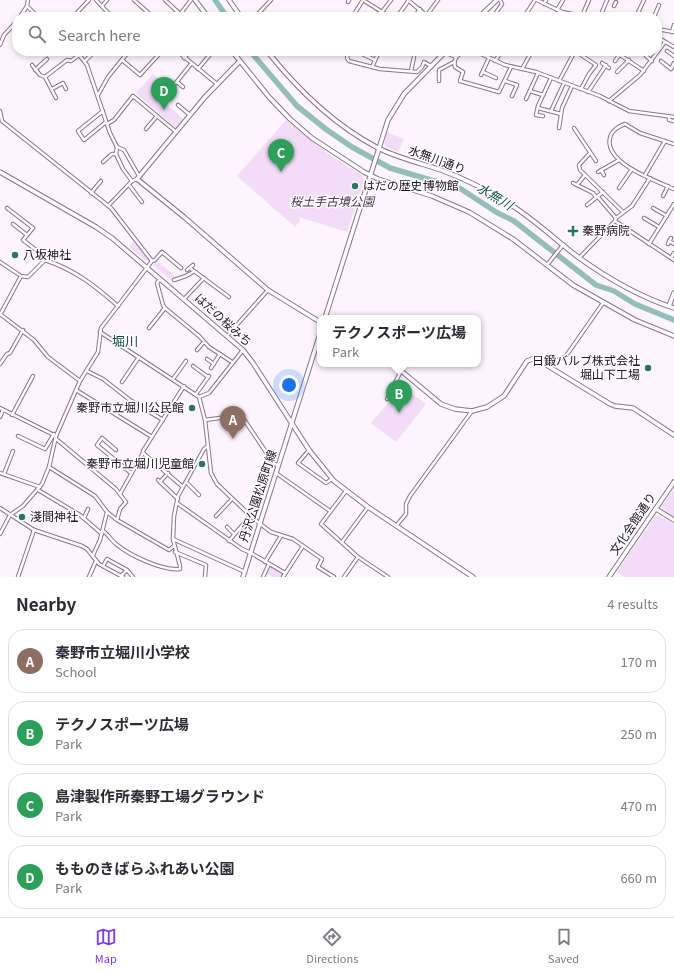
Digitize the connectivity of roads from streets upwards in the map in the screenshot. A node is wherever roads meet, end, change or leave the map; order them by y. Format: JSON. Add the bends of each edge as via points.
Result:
{"nodes":[{"id":1,"x":28,"y":0,"type":"edge"},
{"id":2,"x":89,"y":0,"type":"edge"},
{"id":3,"x":96,"y":0,"type":"edge"},
{"id":4,"x":107,"y":0,"type":"edge"},
{"id":5,"x":134,"y":0,"type":"edge"},
{"id":6,"x":165,"y":0,"type":"edge"},
{"id":7,"x":191,"y":0,"type":"edge"},
{"id":8,"x":195,"y":0,"type":"edge"},
{"id":9,"x":229,"y":0,"type":"edge"},
{"id":10,"x":271,"y":0,"type":"edge"},
{"id":11,"x":391,"y":0,"type":"edge"},
{"id":12,"x":408,"y":0,"type":"edge"},
{"id":13,"x":438,"y":0,"type":"edge"},
{"id":14,"x":497,"y":0,"type":"edge"},
{"id":15,"x":500,"y":0,"type":"edge"},
{"id":16,"x":536,"y":0,"type":"edge"},
{"id":17,"x":546,"y":0,"type":"edge"},
{"id":18,"x":562,"y":0,"type":"edge"},
{"id":19,"x":589,"y":0,"type":"edge"},
{"id":20,"x":608,"y":0,"type":"edge"},
{"id":21,"x":644,"y":0,"type":"edge"},
{"id":22,"x":616,"y":2,"type":"dead end"},
{"id":23,"x":544,"y":4,"type":"junction"},
{"id":24,"x":659,"y":5,"type":"dead end"},
{"id":25,"x":27,"y":6,"type":"junction"},
{"id":26,"x":102,"y":6,"type":"junction"},
{"id":27,"x":614,"y":6,"type":"dead end"},
{"id":28,"x":420,"y":9,"type":"junction"},
{"id":29,"x":557,"y":10,"type":"junction"},
{"id":30,"x":23,"y":12,"type":"edge"},
{"id":31,"x":33,"y":12,"type":"edge"},
{"id":32,"x":78,"y":12,"type":"edge"},
{"id":33,"x":107,"y":12,"type":"edge"},
{"id":34,"x":147,"y":12,"type":"edge"},
{"id":35,"x":178,"y":12,"type":"edge"},
{"id":36,"x":182,"y":12,"type":"edge"},
{"id":37,"x":204,"y":12,"type":"edge"},
{"id":38,"x":237,"y":12,"type":"edge"},
{"id":39,"x":260,"y":12,"type":"edge"},
{"id":40,"x":356,"y":12,"type":"edge"},
{"id":41,"x":382,"y":12,"type":"joint"},
{"id":42,"x":400,"y":12,"type":"edge"},
{"id":43,"x":418,"y":12,"type":"edge"},
{"id":44,"x":423,"y":12,"type":"edge"},
{"id":45,"x":430,"y":12,"type":"edge"},
{"id":46,"x":485,"y":12,"type":"edge"},
{"id":47,"x":497,"y":12,"type":"edge"},
{"id":48,"x":528,"y":12,"type":"edge"},
{"id":49,"x":565,"y":12,"type":"edge"},
{"id":50,"x":584,"y":12,"type":"edge"},
{"id":51,"x":602,"y":12,"type":"edge"},
{"id":52,"x":638,"y":12,"type":"edge"},
{"id":53,"x":656,"y":12,"type":"edge"},
{"id":54,"x":674,"y":25,"type":"edge"},
{"id":55,"x":12,"y":26,"type":"edge"},
{"id":56,"x":662,"y":30,"type":"edge"},
{"id":57,"x":673,"y":32,"type":"edge"},
{"id":58,"x":662,"y":40,"type":"edge"},
{"id":59,"x":665,"y":42,"type":"junction"},
{"id":60,"x":0,"y":45,"type":"edge"},
{"id":61,"x":662,"y":46,"type":"edge"},
{"id":62,"x":674,"y":47,"type":"edge"},
{"id":63,"x":667,"y":51,"type":"dead end"},
{"id":64,"x":77,"y":56,"type":"edge"},
{"id":65,"x":81,"y":56,"type":"edge"},
{"id":66,"x":90,"y":56,"type":"edge"},
{"id":67,"x":125,"y":56,"type":"edge"},
{"id":68,"x":157,"y":56,"type":"edge"},
{"id":69,"x":208,"y":56,"type":"edge"},
{"id":70,"x":235,"y":56,"type":"edge"},
{"id":71,"x":271,"y":56,"type":"edge"},
{"id":72,"x":347,"y":56,"type":"edge"},
{"id":73,"x":367,"y":56,"type":"edge"},
{"id":74,"x":377,"y":56,"type":"edge"},
{"id":75,"x":440,"y":56,"type":"edge"},
{"id":76,"x":485,"y":56,"type":"edge"},
{"id":77,"x":498,"y":56,"type":"edge"},
{"id":78,"x":528,"y":56,"type":"edge"},
{"id":79,"x":572,"y":56,"type":"edge"},
{"id":80,"x":582,"y":56,"type":"edge"},
{"id":81,"x":619,"y":56,"type":"edge"},
{"id":82,"x":622,"y":56,"type":"edge"},
{"id":83,"x":646,"y":56,"type":"dead end"},
{"id":84,"x":655,"y":56,"type":"edge"},
{"id":85,"x":674,"y":56,"type":"edge"},
{"id":86,"x":414,"y":57,"type":"dead end"},
{"id":87,"x":456,"y":57,"type":"edge"},
{"id":88,"x":184,"y":58,"type":"edge"},
{"id":89,"x":489,"y":58,"type":"junction"},
{"id":90,"x":48,"y":59,"type":"dead end"},
{"id":91,"x":122,"y":60,"type":"junction"},
{"id":92,"x":375,"y":60,"type":"junction"},
{"id":93,"x":629,"y":60,"type":"junction"},
{"id":94,"x":85,"y":61,"type":"junction"},
{"id":95,"x":495,"y":61,"type":"junction"},
{"id":96,"x":615,"y":61,"type":"dead end"},
{"id":97,"x":652,"y":61,"type":"junction"},
{"id":98,"x":661,"y":61,"type":"dead end"},
{"id":99,"x":239,"y":62,"type":"junction"},
{"id":100,"x":454,"y":62,"type":"junction"},
{"id":101,"x":602,"y":63,"type":"dead end"},
{"id":102,"x":674,"y":63,"type":"edge"},
{"id":103,"x":191,"y":64,"type":"junction"},
{"id":104,"x":32,"y":65,"type":"dead end"},
{"id":105,"x":606,"y":65,"type":"junction"},
{"id":106,"x":431,"y":66,"type":"junction"},
{"id":107,"x":372,"y":67,"type":"junction"},
{"id":108,"x":511,"y":67,"type":"junction"},
{"id":109,"x":609,"y":68,"type":"dead end"},
{"id":110,"x":198,"y":69,"type":"junction"},
{"id":111,"x":522,"y":69,"type":"junction"},
{"id":112,"x":35,"y":70,"type":"junction"},
{"id":113,"x":410,"y":71,"type":"junction"},
{"id":114,"x":644,"y":71,"type":"junction"},
{"id":115,"x":617,"y":72,"type":"dead end"},
{"id":116,"x":538,"y":73,"type":"junction"},
{"id":117,"x":45,"y":77,"type":"junction"},
{"id":118,"x":493,"y":78,"type":"dead end"},
{"id":119,"x":551,"y":78,"type":"junction"},
{"id":120,"x":439,"y":81,"type":"dead end"},
{"id":121,"x":504,"y":81,"type":"junction"},
{"id":122,"x":559,"y":81,"type":"junction"},
{"id":123,"x":177,"y":82,"type":"junction"},
{"id":124,"x":564,"y":83,"type":"junction"},
{"id":125,"x":217,"y":84,"type":"junction"},
{"id":126,"x":572,"y":86,"type":"junction"},
{"id":127,"x":183,"y":87,"type":"dead end"},
{"id":128,"x":52,"y":89,"type":"junction"},
{"id":129,"x":66,"y":89,"type":"dead end"},
{"id":130,"x":171,"y":89,"type":"dead end"},
{"id":131,"x":581,"y":89,"type":"junction"},
{"id":132,"x":530,"y":91,"type":"junction"},
{"id":133,"x":588,"y":92,"type":"junction"},
{"id":134,"x":98,"y":95,"type":"junction"},
{"id":135,"x":543,"y":95,"type":"junction"},
{"id":136,"x":512,"y":96,"type":"dead end"},
{"id":137,"x":56,"y":98,"type":"dead end"},
{"id":138,"x":526,"y":99,"type":"dead end"},
{"id":139,"x":610,"y":101,"type":"junction"},
{"id":140,"x":178,"y":105,"type":"dead end"},
{"id":141,"x":538,"y":108,"type":"junction"},
{"id":142,"x":0,"y":111,"type":"edge"},
{"id":143,"x":103,"y":111,"type":"junction"},
{"id":144,"x":551,"y":111,"type":"junction"},
{"id":145,"x":561,"y":114,"type":"junction"},
{"id":146,"x":190,"y":115,"type":"junction"},
{"id":147,"x":157,"y":116,"type":"junction"},
{"id":148,"x":543,"y":116,"type":"dead end"},
{"id":149,"x":669,"y":117,"type":"junction"},
{"id":150,"x":674,"y":118,"type":"edge"},
{"id":151,"x":674,"y":121,"type":"edge"},
{"id":152,"x":107,"y":123,"type":"junction"},
{"id":153,"x":559,"y":128,"type":"dead end"},
{"id":154,"x":574,"y":128,"type":"dead end"},
{"id":155,"x":146,"y":129,"type":"dead end"},
{"id":156,"x":175,"y":131,"type":"junction"},
{"id":157,"x":665,"y":142,"type":"junction"},
{"id":158,"x":674,"y":144,"type":"edge"},
{"id":159,"x":117,"y":147,"type":"junction"},
{"id":160,"x":378,"y":149,"type":"junction"},
{"id":161,"x":116,"y":154,"type":"junction"},
{"id":162,"x":590,"y":154,"type":"junction"},
{"id":163,"x":596,"y":160,"type":"dead end"},
{"id":164,"x":618,"y":160,"type":"junction"},
{"id":165,"x":103,"y":162,"type":"dead end"},
{"id":166,"x":632,"y":169,"type":"junction"},
{"id":167,"x":601,"y":170,"type":"junction"},
{"id":168,"x":0,"y":172,"type":"edge"},
{"id":169,"x":598,"y":172,"type":"dead end"},
{"id":170,"x":370,"y":175,"type":"junction"},
{"id":171,"x":604,"y":175,"type":"dead end"},
{"id":172,"x":645,"y":175,"type":"junction"},
{"id":173,"x":585,"y":176,"type":"junction"},
{"id":174,"x":138,"y":178,"type":"junction"},
{"id":175,"x":650,"y":178,"type":"junction"},
{"id":176,"x":101,"y":181,"type":"dead end"},
{"id":177,"x":132,"y":181,"type":"junction"},
{"id":178,"x":573,"y":183,"type":"dead end"},
{"id":179,"x":128,"y":185,"type":"junction"},
{"id":180,"x":576,"y":185,"type":"junction"},
{"id":181,"x":668,"y":186,"type":"junction"},
{"id":182,"x":619,"y":188,"type":"dead end"},
{"id":183,"x":674,"y":189,"type":"edge"},
{"id":184,"x":603,"y":192,"type":"junction"},
{"id":185,"x":91,"y":193,"type":"junction"},
{"id":186,"x":596,"y":196,"type":"junction"},
{"id":187,"x":663,"y":196,"type":"dead end"},
{"id":188,"x":142,"y":202,"type":"dead end"},
{"id":189,"x":674,"y":204,"type":"edge"},
{"id":190,"x":587,"y":205,"type":"dead end"},
{"id":191,"x":108,"y":206,"type":"junction"},
{"id":192,"x":7,"y":208,"type":"dead end"},
{"id":193,"x":653,"y":208,"type":"dead end"},
{"id":194,"x":623,"y":212,"type":"junction"},
{"id":195,"x":666,"y":216,"type":"junction"},
{"id":196,"x":644,"y":218,"type":"dead end"},
{"id":197,"x":615,"y":220,"type":"junction"},
{"id":198,"x":13,"y":224,"type":"dead end"},
{"id":199,"x":659,"y":227,"type":"junction"},
{"id":200,"x":27,"y":235,"type":"junction"},
{"id":201,"x":669,"y":241,"type":"dead end"},
{"id":202,"x":649,"y":244,"type":"junction"},
{"id":203,"x":674,"y":244,"type":"edge"},
{"id":204,"x":562,"y":247,"type":"junction"},
{"id":205,"x":674,"y":253,"type":"edge"},
{"id":206,"x":579,"y":258,"type":"junction"},
{"id":207,"x":672,"y":259,"type":"edge"},
{"id":208,"x":45,"y":260,"type":"junction"},
{"id":209,"x":152,"y":261,"type":"junction"},
{"id":210,"x":0,"y":262,"type":"edge"},
{"id":211,"x":548,"y":264,"type":"junction"},
{"id":212,"x":148,"y":268,"type":"junction"},
{"id":213,"x":181,"y":268,"type":"dead end"},
{"id":214,"x":190,"y":268,"type":"dead end"},
{"id":215,"x":193,"y":272,"type":"junction"},
{"id":216,"x":21,"y":276,"type":"junction"},
{"id":217,"x":204,"y":278,"type":"junction"},
{"id":218,"x":160,"y":279,"type":"junction"},
{"id":219,"x":174,"y":280,"type":"dead end"},
{"id":220,"x":268,"y":290,"type":"junction"},
{"id":221,"x":674,"y":295,"type":"edge"},
{"id":222,"x":229,"y":297,"type":"dead end"},
{"id":223,"x":184,"y":299,"type":"junction"},
{"id":224,"x":603,"y":303,"type":"junction"},
{"id":225,"x":118,"y":306,"type":"junction"},
{"id":226,"x":669,"y":306,"type":"junction"},
{"id":227,"x":166,"y":308,"type":"junction"},
{"id":228,"x":674,"y":308,"type":"edge"},
{"id":229,"x":0,"y":315,"type":"edge"},
{"id":230,"x":326,"y":315,"type":"edge"},
{"id":231,"x":317,"y":320,"type":"edge"},
{"id":232,"x":149,"y":328,"type":"dead end"},
{"id":233,"x":23,"y":330,"type":"junction"},
{"id":234,"x":100,"y":332,"type":"junction"},
{"id":235,"x":227,"y":336,"type":"junction"},
{"id":236,"x":674,"y":336,"type":"edge"},
{"id":237,"x":203,"y":343,"type":"junction"},
{"id":238,"x":317,"y":343,"type":"edge"},
{"id":239,"x":197,"y":350,"type":"dead end"},
{"id":240,"x":243,"y":350,"type":"junction"},
{"id":241,"x":220,"y":354,"type":"junction"},
{"id":242,"x":139,"y":357,"type":"junction"},
{"id":243,"x":207,"y":360,"type":"dead end"},
{"id":244,"x":186,"y":361,"type":"dead end"},
{"id":245,"x":232,"y":362,"type":"junction"},
{"id":246,"x":0,"y":364,"type":"edge"},
{"id":247,"x":214,"y":364,"type":"junction"},
{"id":248,"x":193,"y":366,"type":"dead end"},
{"id":249,"x":548,"y":366,"type":"junction"},
{"id":250,"x":398,"y":367,"type":"edge"},
{"id":251,"x":211,"y":368,"type":"dead end"},
{"id":252,"x":402,"y":370,"type":"junction"},
{"id":253,"x":86,"y":371,"type":"junction"},
{"id":254,"x":33,"y":376,"type":"dead end"},
{"id":255,"x":173,"y":379,"type":"junction"},
{"id":256,"x":80,"y":380,"type":"junction"},
{"id":257,"x":122,"y":382,"type":"dead end"},
{"id":258,"x":184,"y":386,"type":"junction"},
{"id":259,"x":76,"y":390,"type":"junction"},
{"id":260,"x":196,"y":394,"type":"junction"},
{"id":261,"x":199,"y":397,"type":"junction"},
{"id":262,"x":387,"y":398,"type":"dead end"},
{"id":263,"x":1,"y":409,"type":"edge"},
{"id":264,"x":472,"y":411,"type":"junction"},
{"id":265,"x":12,"y":415,"type":"junction"},
{"id":266,"x":0,"y":417,"type":"edge"},
{"id":267,"x":163,"y":420,"type":"junction"},
{"id":268,"x":205,"y":420,"type":"junction"},
{"id":269,"x":292,"y":422,"type":"junction"},
{"id":270,"x":674,"y":434,"type":"edge"},
{"id":271,"x":18,"y":436,"type":"dead end"},
{"id":272,"x":55,"y":436,"type":"junction"},
{"id":273,"x":152,"y":437,"type":"junction"},
{"id":274,"x":208,"y":446,"type":"junction"},
{"id":275,"x":116,"y":450,"type":"dead end"},
{"id":276,"x":309,"y":450,"type":"junction"},
{"id":277,"x":13,"y":451,"type":"dead end"},
{"id":278,"x":143,"y":453,"type":"junction"},
{"id":279,"x":279,"y":465,"type":"junction"},
{"id":280,"x":49,"y":467,"type":"junction"},
{"id":281,"x":0,"y":473,"type":"edge"},
{"id":282,"x":131,"y":473,"type":"junction"},
{"id":283,"x":168,"y":473,"type":"junction"},
{"id":284,"x":276,"y":473,"type":"junction"},
{"id":285,"x":4,"y":474,"type":"junction"},
{"id":286,"x":332,"y":479,"type":"junction"},
{"id":287,"x":186,"y":482,"type":"junction"},
{"id":288,"x":674,"y":482,"type":"edge"},
{"id":289,"x":40,"y":487,"type":"junction"},
{"id":290,"x":183,"y":487,"type":"junction"},
{"id":291,"x":38,"y":490,"type":"junction"},
{"id":292,"x":346,"y":491,"type":"junction"},
{"id":293,"x":120,"y":494,"type":"junction"},
{"id":294,"x":199,"y":495,"type":"dead end"},
{"id":295,"x":178,"y":499,"type":"junction"},
{"id":296,"x":232,"y":499,"type":"junction"},
{"id":297,"x":177,"y":503,"type":"junction"},
{"id":298,"x":368,"y":507,"type":"junction"},
{"id":299,"x":0,"y":508,"type":"edge"},
{"id":300,"x":88,"y":509,"type":"dead end"},
{"id":301,"x":656,"y":509,"type":"junction"},
{"id":302,"x":330,"y":511,"type":"junction"},
{"id":303,"x":107,"y":512,"type":"junction"},
{"id":304,"x":10,"y":515,"type":"junction"},
{"id":305,"x":216,"y":516,"type":"dead end"},
{"id":306,"x":250,"y":516,"type":"junction"},
{"id":307,"x":84,"y":518,"type":"junction"},
{"id":308,"x":117,"y":520,"type":"junction"},
{"id":309,"x":674,"y":520,"type":"edge"},
{"id":310,"x":260,"y":523,"type":"junction"},
{"id":311,"x":396,"y":526,"type":"junction"},
{"id":312,"x":226,"y":528,"type":"dead end"},
{"id":313,"x":34,"y":530,"type":"junction"},
{"id":314,"x":102,"y":532,"type":"junction"},
{"id":315,"x":0,"y":534,"type":"edge"},
{"id":316,"x":234,"y":534,"type":"junction"},
{"id":317,"x":281,"y":536,"type":"junction"},
{"id":318,"x":173,"y":539,"type":"junction"},
{"id":319,"x":229,"y":541,"type":"junction"},
{"id":320,"x":342,"y":542,"type":"junction"},
{"id":321,"x":174,"y":546,"type":"junction"},
{"id":322,"x":303,"y":546,"type":"junction"},
{"id":323,"x":176,"y":552,"type":"junction"},
{"id":324,"x":251,"y":553,"type":"junction"},
{"id":325,"x":92,"y":555,"type":"junction"},
{"id":326,"x":358,"y":557,"type":"junction"},
{"id":327,"x":96,"y":561,"type":"junction"},
{"id":328,"x":265,"y":562,"type":"junction"},
{"id":329,"x":269,"y":564,"type":"junction"},
{"id":330,"x":103,"y":566,"type":"junction"},
{"id":331,"x":127,"y":570,"type":"junction"},
{"id":332,"x":245,"y":572,"type":"junction"},
{"id":333,"x":285,"y":573,"type":"junction"},
{"id":334,"x":118,"y":575,"type":"edge"},
{"id":335,"x":122,"y":576,"type":"edge"},
{"id":336,"x":18,"y":577,"type":"edge"},
{"id":337,"x":89,"y":577,"type":"edge"},
{"id":338,"x":133,"y":577,"type":"edge"},
{"id":339,"x":205,"y":577,"type":"edge"},
{"id":340,"x":243,"y":577,"type":"edge"},
{"id":341,"x":263,"y":577,"type":"edge"},
{"id":342,"x":283,"y":577,"type":"edge"},
{"id":343,"x":334,"y":577,"type":"edge"},
{"id":344,"x":344,"y":577,"type":"edge"},
{"id":345,"x":388,"y":577,"type":"edge"},
{"id":346,"x":473,"y":577,"type":"edge"},
{"id":347,"x":609,"y":577,"type":"edge"}],
"edges":[{"from":1,"to":25,"type":"street"},
{"from":2,"to":32,"type":"street"},
{"from":3,"to":26,"type":"street"},
{"from":4,"to":26,"type":"street"},
{"from":5,"to":34,"type":"street"},
{"from":6,"to":35,"type":"street"},
{"from":7,"to":36,"type":"street"},
{"from":8,"to":37,"type":"street"},
{"from":9,"to":38,"type":"street"},
{"from":10,"to":39,"type":"street"},
{"from":11,"to":41,"type":"street"},
{"from":12,"to":28,"type":"street"},
{"from":12,"to":42,"type":"street"},
{"from":13,"to":45,"type":"street"},
{"from":14,"to":46,"type":"street"},
{"from":15,"to":47,"type":"street","via":[[501,6]]},
{"from":16,"to":23,"type":"street"},
{"from":16,"to":48,"type":"street"},
{"from":17,"to":23,"type":"street"},
{"from":18,"to":29,"type":"street"},
{"from":19,"to":50,"type":"street"},
{"from":20,"to":51,"type":"street"},
{"from":21,"to":52,"type":"street"},
{"from":22,"to":27,"type":"street"},
{"from":23,"to":29,"type":"street"},
{"from":24,"to":53,"type":"street"},
{"from":25,"to":30,"type":"street"},
{"from":25,"to":31,"type":"street"},
{"from":26,"to":33,"type":"street"},
{"from":28,"to":43,"type":"street"},
{"from":28,"to":44,"type":"street"},
{"from":29,"to":49,"type":"street"},
{"from":40,"to":41,"type":"street","via":[[363,0]]},
{"from":54,"to":57,"type":"street"},
{"from":55,"to":60,"type":"street","via":[[4,35]]},
{"from":56,"to":57,"type":"street"},
{"from":58,"to":59,"type":"street"},
{"from":59,"to":61,"type":"street"},
{"from":59,"to":62,"type":"street"},
{"from":63,"to":85,"type":"street"},
{"from":64,"to":117,"type":"street","via":[[71,61],[67,60]]},
{"from":65,"to":94,"type":"street"},
{"from":66,"to":94,"type":"street"},
{"from":67,"to":91,"type":"street"},
{"from":68,"to":91,"type":"street","via":[[140,75]]},
{"from":69,"to":110,"type":"street"},
{"from":70,"to":99,"type":"street"},
{"from":71,"to":160,"type":"street","name":"水無川通り","via":[[314,103]]},
{"from":72,"to":107,"type":"street","via":[[348,61]]},
{"from":73,"to":92,"type":"street"},
{"from":74,"to":92,"type":"street"},
{"from":75,"to":106,"type":"street"},
{"from":76,"to":89,"type":"street"},
{"from":77,"to":95,"type":"street"},
{"from":78,"to":111,"type":"street"},
{"from":79,"to":122,"type":"street"},
{"from":80,"to":131,"type":"street","via":[[596,65]]},
{"from":81,"to":96,"type":"street"},
{"from":82,"to":93,"type":"street"},
{"from":83,"to":97,"type":"street"},
{"from":84,"to":97,"type":"street"},
{"from":86,"to":113,"type":"street"},
{"from":87,"to":100,"type":"street"},
{"from":88,"to":103,"type":"street"},
{"from":89,"to":95,"type":"street"},
{"from":89,"to":118,"type":"street","via":[[482,74]]},
{"from":90,"to":112,"type":"street"},
{"from":91,"to":134,"type":"street"},
{"from":92,"to":107,"type":"street"},
{"from":93,"to":114,"type":"street"},
{"from":93,"to":115,"type":"street"},
{"from":94,"to":134,"type":"street"},
{"from":95,"to":108,"type":"street"},
{"from":97,"to":114,"type":"street"},
{"from":98,"to":102,"type":"street","via":[[671,69]]},
{"from":99,"to":125,"type":"street"},
{"from":99,"to":170,"type":"street","via":[[295,124],[312,138]]},
{"from":100,"to":120,"type":"street","via":[[439,70]]},
{"from":100,"to":121,"type":"street","via":[[463,72],[460,82],[499,92]]},
{"from":101,"to":105,"type":"street"},
{"from":103,"to":110,"type":"street"},
{"from":103,"to":123,"type":"street"},
{"from":104,"to":112,"type":"street"},
{"from":105,"to":109,"type":"street"},
{"from":105,"to":133,"type":"street"},
{"from":106,"to":113,"type":"street","via":[[425,62],[417,72]]},
{"from":106,"to":160,"type":"street","via":[[396,105]]},
{"from":107,"to":113,"type":"street"},
{"from":108,"to":111,"type":"street"},
{"from":108,"to":121,"type":"street"},
{"from":110,"to":125,"type":"street"},
{"from":111,"to":116,"type":"street"},
{"from":112,"to":117,"type":"street"},
{"from":114,"to":139,"type":"street"},
{"from":116,"to":119,"type":"street"},
{"from":116,"to":132,"type":"street"},
{"from":117,"to":128,"type":"street"},
{"from":119,"to":122,"type":"street"},
{"from":119,"to":135,"type":"street"},
{"from":121,"to":136,"type":"street","via":[[517,86]]},
{"from":122,"to":124,"type":"street"},
{"from":123,"to":127,"type":"street"},
{"from":123,"to":130,"type":"street"},
{"from":124,"to":126,"type":"street"},
{"from":124,"to":144,"type":"street"},
{"from":125,"to":146,"type":"street"},
{"from":126,"to":131,"type":"street"},
{"from":126,"to":145,"type":"street"},
{"from":128,"to":129,"type":"street","via":[[63,83]]},
{"from":128,"to":137,"type":"street"},
{"from":131,"to":133,"type":"street"},
{"from":132,"to":135,"type":"street"},
{"from":132,"to":138,"type":"street"},
{"from":133,"to":139,"type":"street"},
{"from":134,"to":143,"type":"street"},
{"from":135,"to":141,"type":"street"},
{"from":139,"to":149,"type":"street","via":[[629,111]]},
{"from":140,"to":146,"type":"street"},
{"from":141,"to":144,"type":"street"},
{"from":141,"to":148,"type":"street","via":[[534,114]]},
{"from":142,"to":185,"type":"street","via":[[2,121]]},
{"from":143,"to":152,"type":"street"},
{"from":143,"to":152,"type":"street","via":[[78,131],[84,140]]},
{"from":144,"to":145,"type":"street"},
{"from":145,"to":153,"type":"street"},
{"from":146,"to":156,"type":"street"},
{"from":147,"to":152,"type":"street","via":[[133,96],[114,120]]},
{"from":147,"to":155,"type":"street"},
{"from":147,"to":156,"type":"street"},
{"from":149,"to":150,"type":"street"},
{"from":149,"to":151,"type":"street","via":[[669,120]]},
{"from":152,"to":159,"type":"street"},
{"from":154,"to":162,"type":"street"},
{"from":156,"to":174,"type":"street"},
{"from":157,"to":158,"type":"street"},
{"from":157,"to":164,"type":"street","via":[[624,124],[613,132],[609,140],[611,151]]},
{"from":157,"to":172,"type":"street"},
{"from":159,"to":161,"type":"street"},
{"from":159,"to":174,"type":"street","via":[[124,150]]},
{"from":160,"to":170,"type":"street"},
{"from":160,"to":204,"type":"street","name":"水無川通り","via":[[480,187],[524,213]]},
{"from":161,"to":165,"type":"street","via":[[112,154]]},
{"from":161,"to":177,"type":"street","via":[[123,170]]},
{"from":162,"to":163,"type":"street"},
{"from":162,"to":173,"type":"street","via":[[579,165]]},
{"from":164,"to":166,"type":"street"},
{"from":164,"to":167,"type":"street"},
{"from":166,"to":172,"type":"street"},
{"from":166,"to":182,"type":"street"},
{"from":167,"to":169,"type":"street"},
{"from":167,"to":171,"type":"street"},
{"from":168,"to":212,"type":"street","name":"はだの桜みち","via":[[96,227]]},
{"from":170,"to":211,"type":"street","via":[[432,196],[469,212],[513,238]]},
{"from":170,"to":230,"type":"street"},
{"from":172,"to":175,"type":"street"},
{"from":173,"to":180,"type":"street"},
{"from":173,"to":184,"type":"street"},
{"from":174,"to":177,"type":"street"},
{"from":174,"to":220,"type":"street"},
{"from":175,"to":181,"type":"street"},
{"from":175,"to":194,"type":"street","via":[[632,206]]},
{"from":176,"to":185,"type":"street"},
{"from":177,"to":179,"type":"street"},
{"from":178,"to":180,"type":"street"},
{"from":179,"to":188,"type":"street"},
{"from":179,"to":191,"type":"street"},
{"from":180,"to":186,"type":"street"},
{"from":181,"to":183,"type":"street"},
{"from":181,"to":187,"type":"street"},
{"from":184,"to":186,"type":"street"},
{"from":184,"to":194,"type":"street"},
{"from":185,"to":191,"type":"street"},
{"from":186,"to":190,"type":"street"},
{"from":186,"to":197,"type":"street"},
{"from":189,"to":195,"type":"street"},
{"from":191,"to":209,"type":"street","via":[[118,215]]},
{"from":192,"to":200,"type":"street","via":[[32,228]]},
{"from":193,"to":195,"type":"street"},
{"from":194,"to":197,"type":"street"},
{"from":195,"to":199,"type":"street"},
{"from":196,"to":199,"type":"street"},
{"from":197,"to":202,"type":"street"},
{"from":197,"to":206,"type":"street"},
{"from":198,"to":200,"type":"street"},
{"from":199,"to":202,"type":"street"},
{"from":200,"to":208,"type":"street","via":[[23,240],[44,256]]},
{"from":201,"to":203,"type":"street"},
{"from":202,"to":207,"type":"street"},
{"from":204,"to":206,"type":"street","name":"水無川通り"},
{"from":204,"to":211,"type":"street"},
{"from":205,"to":207,"type":"street"},
{"from":206,"to":226,"type":"street","name":"水無川通り","via":[[619,283]]},
{"from":208,"to":216,"type":"street","via":[[28,277]]},
{"from":208,"to":225,"type":"street","via":[[71,270]]},
{"from":209,"to":212,"type":"street"},
{"from":209,"to":213,"type":"street","via":[[162,252]]},
{"from":210,"to":216,"type":"street"},
{"from":211,"to":224,"type":"street","via":[[574,285]]},
{"from":212,"to":218,"type":"street","name":"はだの桜みち"},
{"from":212,"to":225,"type":"street"},
{"from":214,"to":215,"type":"street"},
{"from":215,"to":217,"type":"street"},
{"from":215,"to":219,"type":"street"},
{"from":216,"to":229,"type":"street"},
{"from":217,"to":222,"type":"street"},
{"from":217,"to":223,"type":"street"},
{"from":218,"to":223,"type":"street","name":"はだの桜みち"},
{"from":218,"to":227,"type":"street","via":[[157,283]]},
{"from":220,"to":231,"type":"street"},
{"from":220,"to":235,"type":"street"},
{"from":221,"to":226,"type":"street"},
{"from":223,"to":235,"type":"street","name":"はだの桜みち"},
{"from":224,"to":236,"type":"street"},
{"from":224,"to":249,"type":"street","via":[[566,356]]},
{"from":225,"to":234,"type":"street"},
{"from":226,"to":228,"type":"street","name":"水無川通り"},
{"from":227,"to":232,"type":"street"},
{"from":227,"to":237,"type":"street","via":[[200,336]]},
{"from":229,"to":233,"type":"street"},
{"from":233,"to":246,"type":"street","via":[[10,353]]},
{"from":233,"to":256,"type":"street","via":[[48,357]]},
{"from":234,"to":242,"type":"street"},
{"from":234,"to":253,"type":"street","via":[[98,352]]},
{"from":235,"to":240,"type":"street","name":"はだの桜みち"},
{"from":237,"to":239,"type":"street"},
{"from":237,"to":241,"type":"street"},
{"from":238,"to":269,"type":"street","name":"丹沢公園松原町線"},
{"from":240,"to":245,"type":"street"},
{"from":240,"to":269,"type":"street","name":"はだの桜みち"},
{"from":241,"to":245,"type":"street"},
{"from":241,"to":247,"type":"street"},
{"from":242,"to":255,"type":"street"},
{"from":242,"to":257,"type":"street"},
{"from":243,"to":247,"type":"street"},
{"from":244,"to":255,"type":"street"},
{"from":245,"to":261,"type":"street","via":[[208,393]]},
{"from":247,"to":251,"type":"street"},
{"from":248,"to":260,"type":"street","via":[[209,377]]},
{"from":249,"to":264,"type":"street","via":[[536,358],[530,358],[504,396],[488,407]]},
{"from":249,"to":270,"type":"street","via":[[610,404],[633,408]]},
{"from":250,"to":252,"type":"street"},
{"from":252,"to":262,"type":"street"},
{"from":252,"to":264,"type":"street","via":[[441,404]]},
{"from":253,"to":256,"type":"street"},
{"from":253,"to":267,"type":"street","via":[[103,379],[130,400]]},
{"from":254,"to":265,"type":"street"},
{"from":255,"to":258,"type":"street"},
{"from":256,"to":259,"type":"street"},
{"from":258,"to":260,"type":"street"},
{"from":258,"to":267,"type":"street"},
{"from":259,"to":272,"type":"street"},
{"from":259,"to":273,"type":"street"},
{"from":260,"to":261,"type":"street"},
{"from":261,"to":268,"type":"street"},
{"from":263,"to":265,"type":"street"},
{"from":263,"to":266,"type":"street"},
{"from":264,"to":311,"type":"street","via":[[410,496],[406,504],[406,514]]},
{"from":265,"to":272,"type":"street"},
{"from":267,"to":273,"type":"street"},
{"from":268,"to":274,"type":"street"},
{"from":268,"to":279,"type":"street","via":[[241,415],[274,464]]},
{"from":269,"to":276,"type":"street","name":"はだの桜みち"},
{"from":269,"to":279,"type":"street","name":"丹沢公園松原町線"},
{"from":271,"to":272,"type":"street","via":[[45,449]]},
{"from":272,"to":280,"type":"street"},
{"from":272,"to":293,"type":"street"},
{"from":273,"to":278,"type":"street"},
{"from":274,"to":287,"type":"street"},
{"from":274,"to":296,"type":"street","via":[[213,477]]},
{"from":275,"to":282,"type":"street","via":[[102,438],[97,444]]},
{"from":276,"to":286,"type":"street","name":"はだの桜みち"},
{"from":276,"to":286,"type":"street","via":[[298,463],[326,483]]},
{"from":277,"to":285,"type":"street"},
{"from":278,"to":282,"type":"street"},
{"from":278,"to":283,"type":"street"},
{"from":279,"to":284,"type":"street","name":"丹沢公園松原町線"},
{"from":280,"to":289,"type":"street"},
{"from":280,"to":303,"type":"street","via":[[95,496]]},
{"from":281,"to":285,"type":"street"},
{"from":282,"to":293,"type":"street"},
{"from":283,"to":290,"type":"street"},
{"from":283,"to":295,"type":"street","via":[[159,481]]},
{"from":284,"to":302,"type":"street"},
{"from":284,"to":310,"type":"street","name":"丹沢公園松原町線"},
{"from":285,"to":289,"type":"street"},
{"from":286,"to":292,"type":"street","name":"はだの桜みち"},
{"from":287,"to":290,"type":"street"},
{"from":287,"to":294,"type":"street"},
{"from":288,"to":301,"type":"street","name":"文化会館通り"},
{"from":289,"to":291,"type":"street"},
{"from":290,"to":295,"type":"street"},
{"from":291,"to":304,"type":"street"},
{"from":291,"to":307,"type":"street"},
{"from":292,"to":298,"type":"street","name":"はだの桜みち"},
{"from":292,"to":302,"type":"street"},
{"from":293,"to":308,"type":"street","via":[[126,502],[120,509]]},
{"from":295,"to":297,"type":"street"},
{"from":296,"to":305,"type":"street"},
{"from":296,"to":306,"type":"street"},
{"from":297,"to":318,"type":"street"},
{"from":297,"to":319,"type":"street"},
{"from":298,"to":311,"type":"street","name":"はだの桜みち"},
{"from":298,"to":320,"type":"street"},
{"from":299,"to":304,"type":"street"},
{"from":300,"to":307,"type":"street"},
{"from":301,"to":309,"type":"street"},
{"from":301,"to":347,"type":"street","name":"文化会館通り"},
{"from":302,"to":320,"type":"street","via":[[321,524]]},
{"from":303,"to":308,"type":"street"},
{"from":303,"to":314,"type":"street"},
{"from":304,"to":313,"type":"street"},
{"from":304,"to":315,"type":"street"},
{"from":306,"to":310,"type":"street"},
{"from":306,"to":316,"type":"street"},
{"from":307,"to":314,"type":"street"},
{"from":308,"to":321,"type":"street","via":[[169,550]]},
{"from":310,"to":317,"type":"street"},
{"from":310,"to":324,"type":"street","name":"丹沢公園松原町線"},
{"from":311,"to":346,"type":"street","name":"はだの桜みち"},
{"from":312,"to":316,"type":"street"},
{"from":313,"to":325,"type":"street","via":[[82,546]]},
{"from":313,"to":336,"type":"street"},
{"from":314,"to":323,"type":"street","via":[[119,546],[157,566],[180,569]]},
{"from":314,"to":325,"type":"street"},
{"from":316,"to":319,"type":"street"},
{"from":317,"to":322,"type":"street"},
{"from":317,"to":328,"type":"street"},
{"from":318,"to":321,"type":"street"},
{"from":318,"to":332,"type":"street"},
{"from":319,"to":324,"type":"street"},
{"from":320,"to":326,"type":"street"},
{"from":321,"to":323,"type":"street"},
{"from":322,"to":333,"type":"street"},
{"from":322,"to":343,"type":"street","via":[[322,560],[318,567]]},
{"from":323,"to":339,"type":"street","via":[[206,565]]},
{"from":324,"to":328,"type":"street"},
{"from":324,"to":332,"type":"street","name":"丹沢公園松原町線"},
{"from":325,"to":327,"type":"street"},
{"from":326,"to":344,"type":"street"},
{"from":326,"to":345,"type":"street"},
{"from":327,"to":330,"type":"street"},
{"from":327,"to":337,"type":"street"},
{"from":328,"to":329,"type":"street"},
{"from":329,"to":333,"type":"street"},
{"from":329,"to":341,"type":"street"},
{"from":330,"to":331,"type":"street","via":[[107,559]]},
{"from":330,"to":334,"type":"street"},
{"from":331,"to":335,"type":"street"},
{"from":331,"to":338,"type":"street"},
{"from":332,"to":340,"type":"street","name":"丹沢公園松原町線"},
{"from":333,"to":342,"type":"street"},
{"from":334,"to":335,"type":"street"}]}
